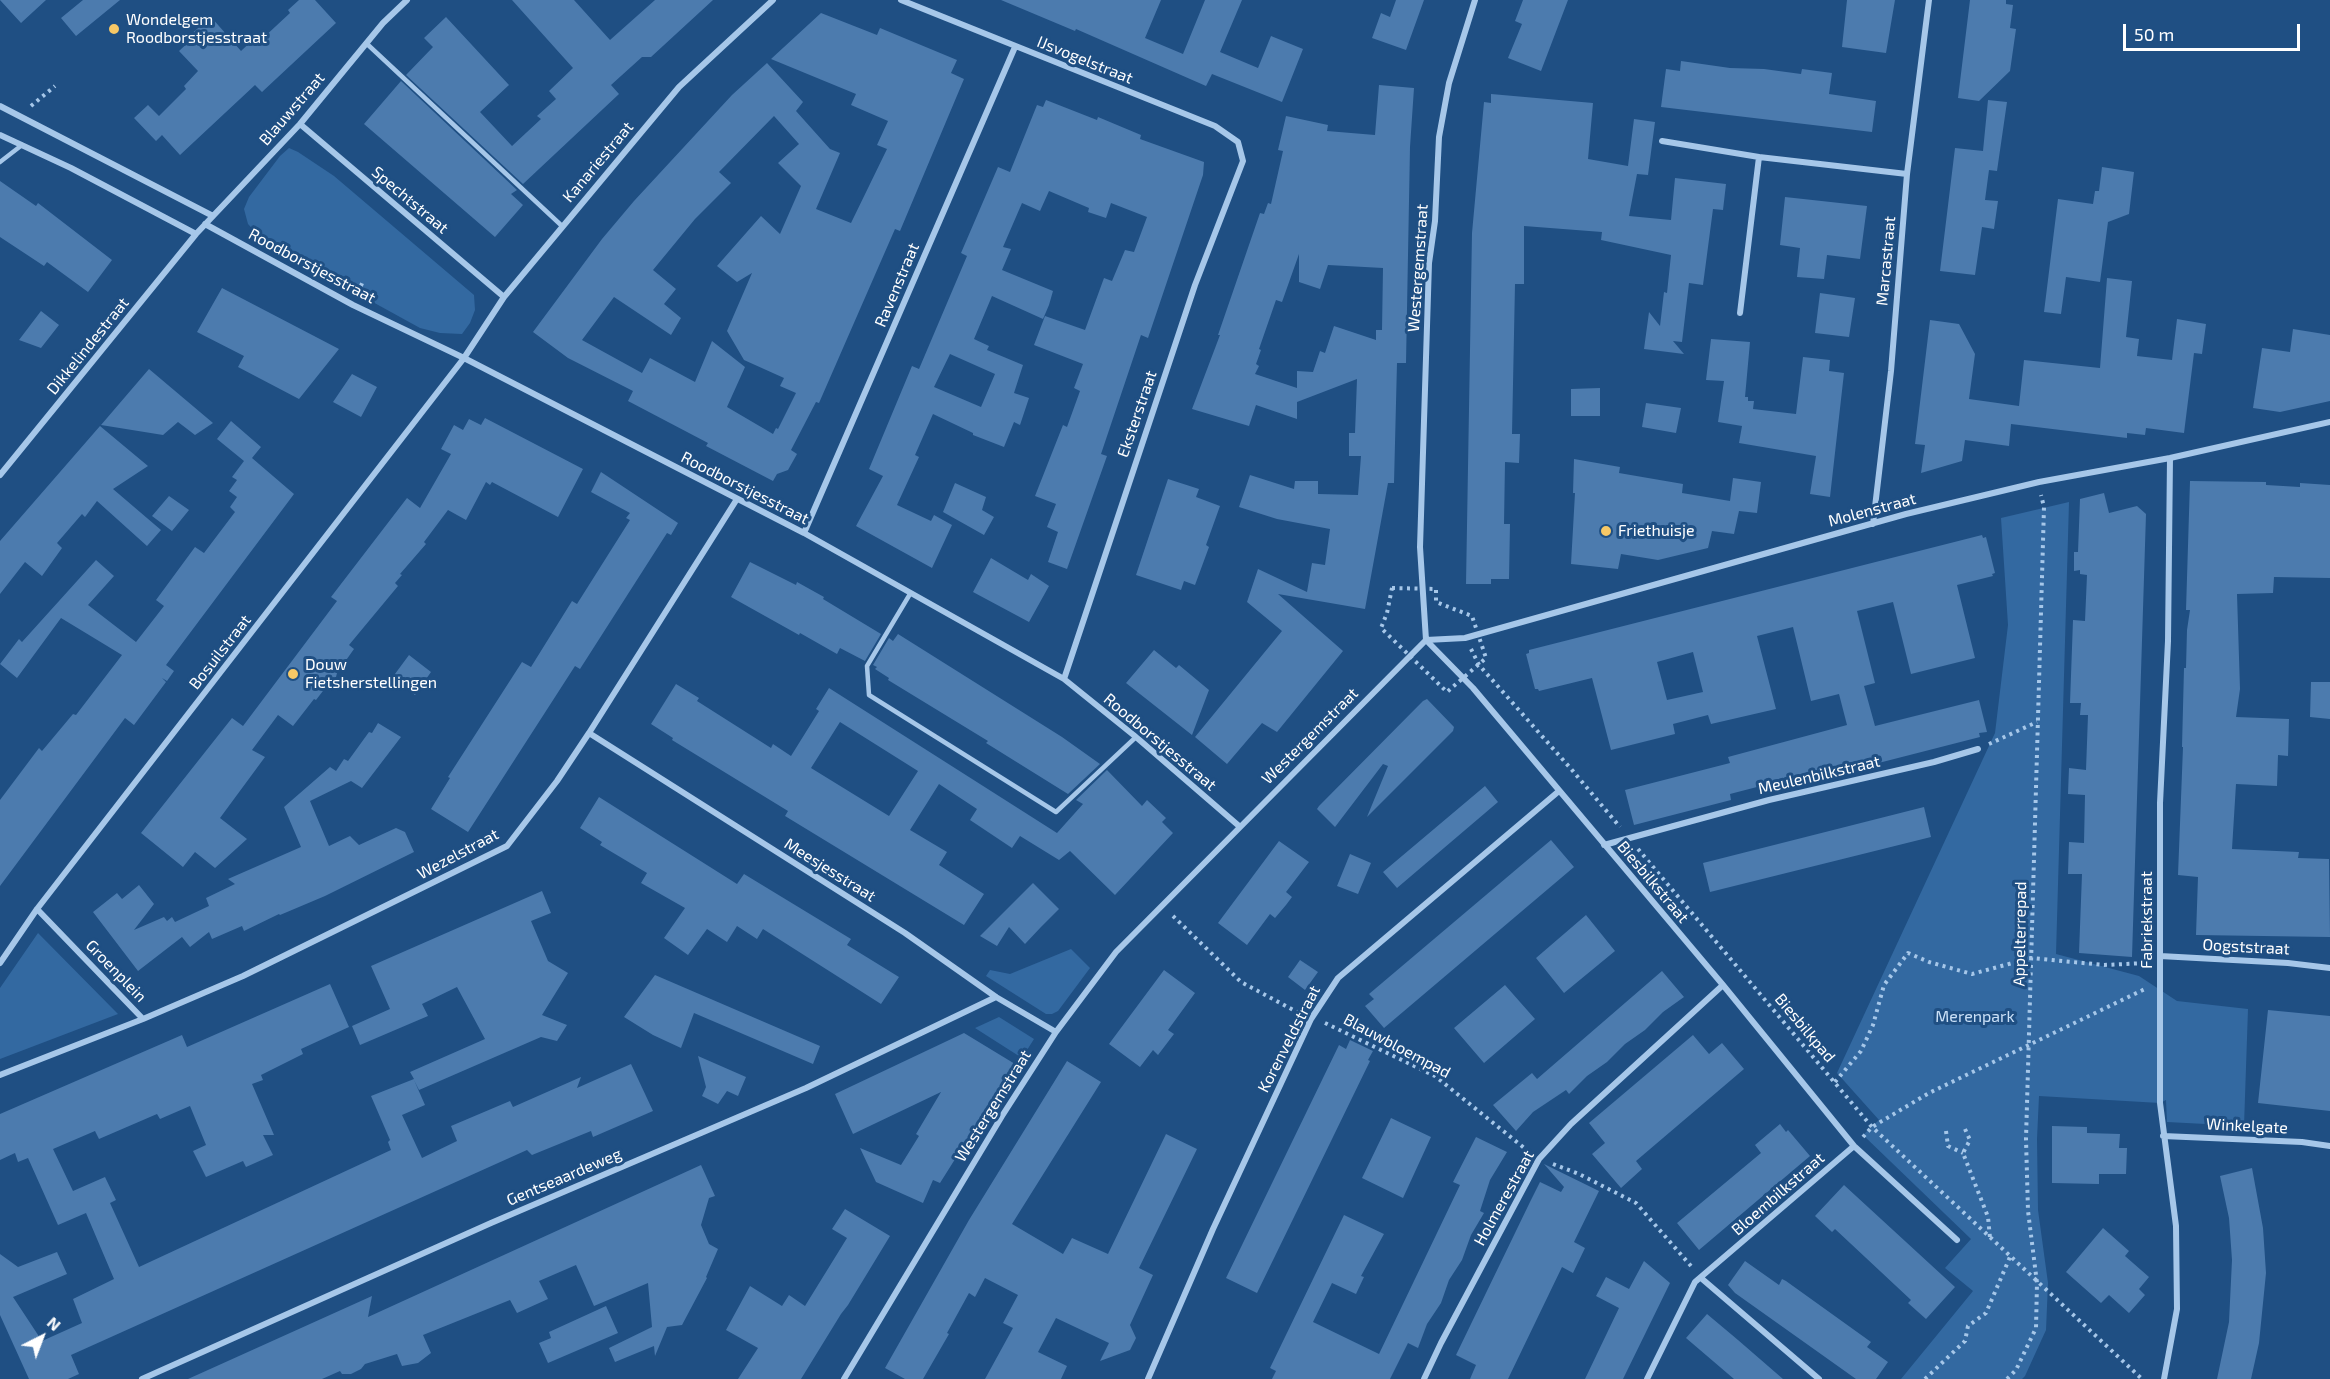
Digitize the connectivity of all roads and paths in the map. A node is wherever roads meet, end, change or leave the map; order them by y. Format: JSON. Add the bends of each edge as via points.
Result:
{"nodes":[{"id":1,"x":407,"y":0,"type":"edge"},
{"id":2,"x":773,"y":0,"type":"edge"},
{"id":3,"x":901,"y":0,"type":"edge"},
{"id":4,"x":1475,"y":0,"type":"edge"},
{"id":5,"x":1929,"y":0,"type":"edge"},
{"id":6,"x":366,"y":43,"type":"junction"},
{"id":7,"x":1015,"y":47,"type":"junction"},
{"id":8,"x":55,"y":86,"type":"dead end"},
{"id":9,"x":0,"y":106,"type":"edge"},
{"id":10,"x":19,"y":116,"type":"junction"},
{"id":11,"x":300,"y":124,"type":"junction"},
{"id":12,"x":0,"y":135,"type":"edge"},
{"id":13,"x":1662,"y":141,"type":"dead end"},
{"id":14,"x":22,"y":145,"type":"junction"},
{"id":15,"x":1759,"y":157,"type":"junction"},
{"id":16,"x":1243,"y":161,"type":"joint"},
{"id":17,"x":0,"y":162,"type":"edge"},
{"id":18,"x":1907,"y":174,"type":"junction"},
{"id":19,"x":213,"y":216,"type":"junction"},
{"id":20,"x":205,"y":224,"type":"junction"},
{"id":21,"x":562,"y":226,"type":"junction"},
{"id":22,"x":196,"y":234,"type":"junction"},
{"id":23,"x":504,"y":297,"type":"junction"},
{"id":24,"x":1740,"y":313,"type":"dead end"},
{"id":25,"x":464,"y":358,"type":"junction"},
{"id":26,"x":2330,"y":422,"type":"edge"},
{"id":27,"x":2170,"y":458,"type":"junction"},
{"id":28,"x":0,"y":475,"type":"edge"},
{"id":29,"x":2039,"y":482,"type":"junction"},
{"id":30,"x":737,"y":499,"type":"junction"},
{"id":31,"x":1874,"y":524,"type":"junction"},
{"id":32,"x":804,"y":533,"type":"junction"},
{"id":33,"x":910,"y":594,"type":"junction"},
{"id":34,"x":1426,"y":640,"type":"junction"},
{"id":35,"x":1479,"y":665,"type":"dead end"},
{"id":36,"x":1064,"y":679,"type":"junction"},
{"id":37,"x":2037,"y":722,"type":"junction"},
{"id":38,"x":589,"y":733,"type":"junction"},
{"id":39,"x":1136,"y":737,"type":"junction"},
{"id":40,"x":1977,"y":749,"type":"joint"},
{"id":41,"x":1559,"y":791,"type":"junction"},
{"id":42,"x":1239,"y":826,"type":"junction"},
{"id":43,"x":1629,"y":838,"type":"junction"},
{"id":44,"x":1604,"y":845,"type":"junction"},
{"id":45,"x":1162,"y":905,"type":"junction"},
{"id":46,"x":37,"y":909,"type":"junction"},
{"id":47,"x":2160,"y":956,"type":"junction"},
{"id":48,"x":2031,"y":958,"type":"junction"},
{"id":49,"x":0,"y":963,"type":"edge"},
{"id":50,"x":2160,"y":964,"type":"junction"},
{"id":51,"x":2330,"y":968,"type":"edge"},
{"id":52,"x":2160,"y":982,"type":"junction"},
{"id":53,"x":1723,"y":985,"type":"junction"},
{"id":54,"x":996,"y":997,"type":"junction"},
{"id":55,"x":143,"y":1019,"type":"junction"},
{"id":56,"x":1311,"y":1019,"type":"junction"},
{"id":57,"x":1056,"y":1032,"type":"junction"},
{"id":58,"x":2030,"y":1045,"type":"junction"},
{"id":59,"x":0,"y":1075,"type":"edge"},
{"id":60,"x":1835,"y":1082,"type":"junction"},
{"id":61,"x":1872,"y":1127,"type":"junction"},
{"id":62,"x":1965,"y":1129,"type":"dead end"},
{"id":63,"x":1946,"y":1131,"type":"dead end"},
{"id":64,"x":2163,"y":1136,"type":"junction"},
{"id":65,"x":1854,"y":1146,"type":"junction"},
{"id":66,"x":2330,"y":1146,"type":"edge"},
{"id":67,"x":1963,"y":1153,"type":"junction"},
{"id":68,"x":1539,"y":1159,"type":"junction"},
{"id":69,"x":1990,"y":1239,"type":"junction"},
{"id":70,"x":1957,"y":1240,"type":"dead end"},
{"id":71,"x":2010,"y":1257,"type":"junction"},
{"id":72,"x":1701,"y":1278,"type":"junction"},
{"id":73,"x":2037,"y":1283,"type":"junction"},
{"id":74,"x":142,"y":1379,"type":"edge"},
{"id":75,"x":844,"y":1379,"type":"edge"},
{"id":76,"x":1148,"y":1379,"type":"edge"},
{"id":77,"x":1424,"y":1379,"type":"edge"},
{"id":78,"x":1647,"y":1379,"type":"edge"},
{"id":79,"x":1819,"y":1379,"type":"edge"},
{"id":80,"x":1925,"y":1379,"type":"edge"},
{"id":81,"x":2007,"y":1379,"type":"edge"},
{"id":82,"x":2142,"y":1379,"type":"edge"},
{"id":83,"x":2164,"y":1379,"type":"edge"}],
"edges":[{"from":1,"to":6,"type":"street","name":"Blauwstraat"},
{"from":2,"to":21,"type":"street","name":"Kanariestraat","via":[[679,87]]},
{"from":3,"to":7,"type":"street","name":"IJsvogelstraat"},
{"from":4,"to":34,"type":"street","name":"Westergemstraat","via":[[1449,83],[1438,137],[1435,221],[1428,263],[1420,546]]},
{"from":5,"to":18,"type":"street","name":"Marcastraat"},
{"from":6,"to":11,"type":"street","name":"Blauwstraat"},
{"from":6,"to":21,"type":"lane"},
{"from":7,"to":16,"type":"street","name":"IJsvogelstraat","via":[[1215,126],[1238,142]]},
{"from":7,"to":32,"type":"street","name":"Ravenstraat"},
{"from":8,"to":10,"type":"path"},
{"from":9,"to":10,"type":"street"},
{"from":10,"to":19,"type":"street"},
{"from":11,"to":19,"type":"street","name":"Blauwstraat"},
{"from":11,"to":23,"type":"street","name":"Spechtstraat"},
{"from":12,"to":14,"type":"street"},
{"from":13,"to":15,"type":"street"},
{"from":14,"to":17,"type":"lane"},
{"from":14,"to":22,"type":"street"},
{"from":15,"to":18,"type":"street"},
{"from":15,"to":24,"type":"street"},
{"from":16,"to":36,"type":"street","name":"Eksterstraat","via":[[1195,285]]},
{"from":18,"to":31,"type":"street","name":"Marcastraat"},
{"from":19,"to":20,"type":"street","name":"Blauwstraat"},
{"from":20,"to":22,"type":"street","name":"Blauwstraat"},
{"from":20,"to":25,"type":"street","name":"Roodborstjesstraat","via":[[352,305]]},
{"from":21,"to":23,"type":"street","name":"Kanariestraat"},
{"from":22,"to":28,"type":"street","name":"Dikkelindestraat"},
{"from":23,"to":25,"type":"street","name":"Kanariestraat"},
{"from":25,"to":30,"type":"street","name":"Roodborstjesstraat"},
{"from":25,"to":46,"type":"street","name":"Bosuilstraat"},
{"from":26,"to":27,"type":"street","name":"Molenstraat"},
{"from":27,"to":29,"type":"street","name":"Molenstraat"},
{"from":27,"to":47,"type":"street","name":"Fabriekstraat","via":[[2168,641],[2160,803]]},
{"from":29,"to":31,"type":"street","name":"Molenstraat"},
{"from":29,"to":37,"type":"path","name":"Appelterrepad","via":[[2044,507]]},
{"from":30,"to":32,"type":"street","name":"Roodborstjesstraat"},
{"from":30,"to":38,"type":"street","name":"Wezelstraat"},
{"from":31,"to":34,"type":"street","name":"Molenstraat","via":[[1465,638]]},
{"from":32,"to":33,"type":"street","name":"Roodborstjesstraat"},
{"from":33,"to":36,"type":"street","name":"Roodborstjesstraat"},
{"from":33,"to":39,"type":"lane","via":[[867,666],[868,695],[1056,812]]},
{"from":34,"to":41,"type":"street","name":"Biesbilkstraat","via":[[1450,662]]},
{"from":34,"to":42,"type":"street","name":"Westergemstraat"},
{"from":35,"to":43,"type":"path","name":"Biesbilkpad"},
{"from":36,"to":39,"type":"street","name":"Roodborstjesstraat"},
{"from":37,"to":40,"type":"path"},
{"from":37,"to":48,"type":"path","name":"Appelterrepad"},
{"from":38,"to":54,"type":"street","name":"Meesjesstraat","via":[[905,933]]},
{"from":38,"to":55,"type":"street","name":"Wezelstraat","via":[[507,846],[243,976]]},
{"from":39,"to":42,"type":"street","name":"Roodborstjesstraat"},
{"from":40,"to":43,"type":"street","name":"Meulenbilkstraat"},
{"from":41,"to":44,"type":"street","name":"Biesbilkstraat"},
{"from":41,"to":56,"type":"street","name":"Korenveldstraat","via":[[1338,978]]},
{"from":42,"to":45,"type":"street","name":"Westergemstraat"},
{"from":43,"to":44,"type":"street","name":"Meulenbilkstraat"},
{"from":43,"to":60,"type":"path","name":"Biesbilkpad"},
{"from":44,"to":53,"type":"street","name":"Biesbilkstraat"},
{"from":45,"to":56,"type":"path","name":"Blauwbloempad","via":[[1241,982]]},
{"from":45,"to":57,"type":"street","name":"Westergemstraat","via":[[1116,952]]},
{"from":46,"to":49,"type":"street","name":"Bosuilstraat"},
{"from":46,"to":55,"type":"street","name":"Groenplein"},
{"from":47,"to":50,"type":"street","name":"Fabriekstraat"},
{"from":47,"to":51,"type":"street","name":"Oogststraat"},
{"from":48,"to":50,"type":"path","via":[[2104,965]]},
{"from":48,"to":58,"type":"path","name":"Appelterrepad"},
{"from":48,"to":60,"type":"path","via":[[1972,974],[1908,953],[1884,985],[1861,1051]]},
{"from":50,"to":52,"type":"street","name":"Fabriekstraat"},
{"from":52,"to":58,"type":"path"},
{"from":52,"to":64,"type":"street","name":"Fabriekstraat"},
{"from":53,"to":65,"type":"street","name":"Biesbilkstraat"},
{"from":53,"to":68,"type":"street","name":"Holmerestraat","via":[[1580,1116]]},
{"from":54,"to":57,"type":"street","name":"Meesjesstraat"},
{"from":54,"to":74,"type":"street","name":"Gentseaardeweg","via":[[806,1088]]},
{"from":55,"to":59,"type":"street","name":"Groenplein"},
{"from":56,"to":68,"type":"path","name":"Blauwbloempad","via":[[1333,1025],[1435,1076]]},
{"from":56,"to":76,"type":"street","name":"Korenveldstraat"},
{"from":57,"to":75,"type":"street","name":"Westergemstraat"},
{"from":58,"to":61,"type":"path","via":[[1929,1093]]},
{"from":58,"to":73,"type":"path","name":"Appelterrepad","via":[[2028,1211]]},
{"from":60,"to":61,"type":"path","name":"Biesbilkpad"},
{"from":61,"to":69,"type":"path","name":"Biesbilkpad"},
{"from":62,"to":67,"type":"path","via":[[1970,1140]]},
{"from":63,"to":67,"type":"path","via":[[1948,1146]]},
{"from":64,"to":66,"type":"street","name":"Winkelgate"},
{"from":64,"to":83,"type":"street","name":"Fabriekstraat","via":[[2176,1226],[2177,1310]]},
{"from":65,"to":70,"type":"street"},
{"from":65,"to":72,"type":"street","name":"Bloembilkstraat"},
{"from":67,"to":69,"type":"path","via":[[1988,1217]]},
{"from":68,"to":72,"type":"path","name":"Blauwbloempad","via":[[1636,1203]]},
{"from":68,"to":77,"type":"street","name":"Holmerestraat"},
{"from":69,"to":71,"type":"path","name":"Biesbilkpad"},
{"from":71,"to":73,"type":"path","name":"Biesbilkpad"},
{"from":71,"to":80,"type":"path","via":[[1986,1313],[1968,1326],[1965,1341]]},
{"from":72,"to":78,"type":"street","name":"Bloembilkstraat","via":[[1695,1282]]},
{"from":72,"to":79,"type":"street"},
{"from":73,"to":81,"type":"path","name":"Appelterrepad","via":[[2036,1328],[2016,1370]]},
{"from":73,"to":82,"type":"path","name":"Biesbilkpad"}]}
